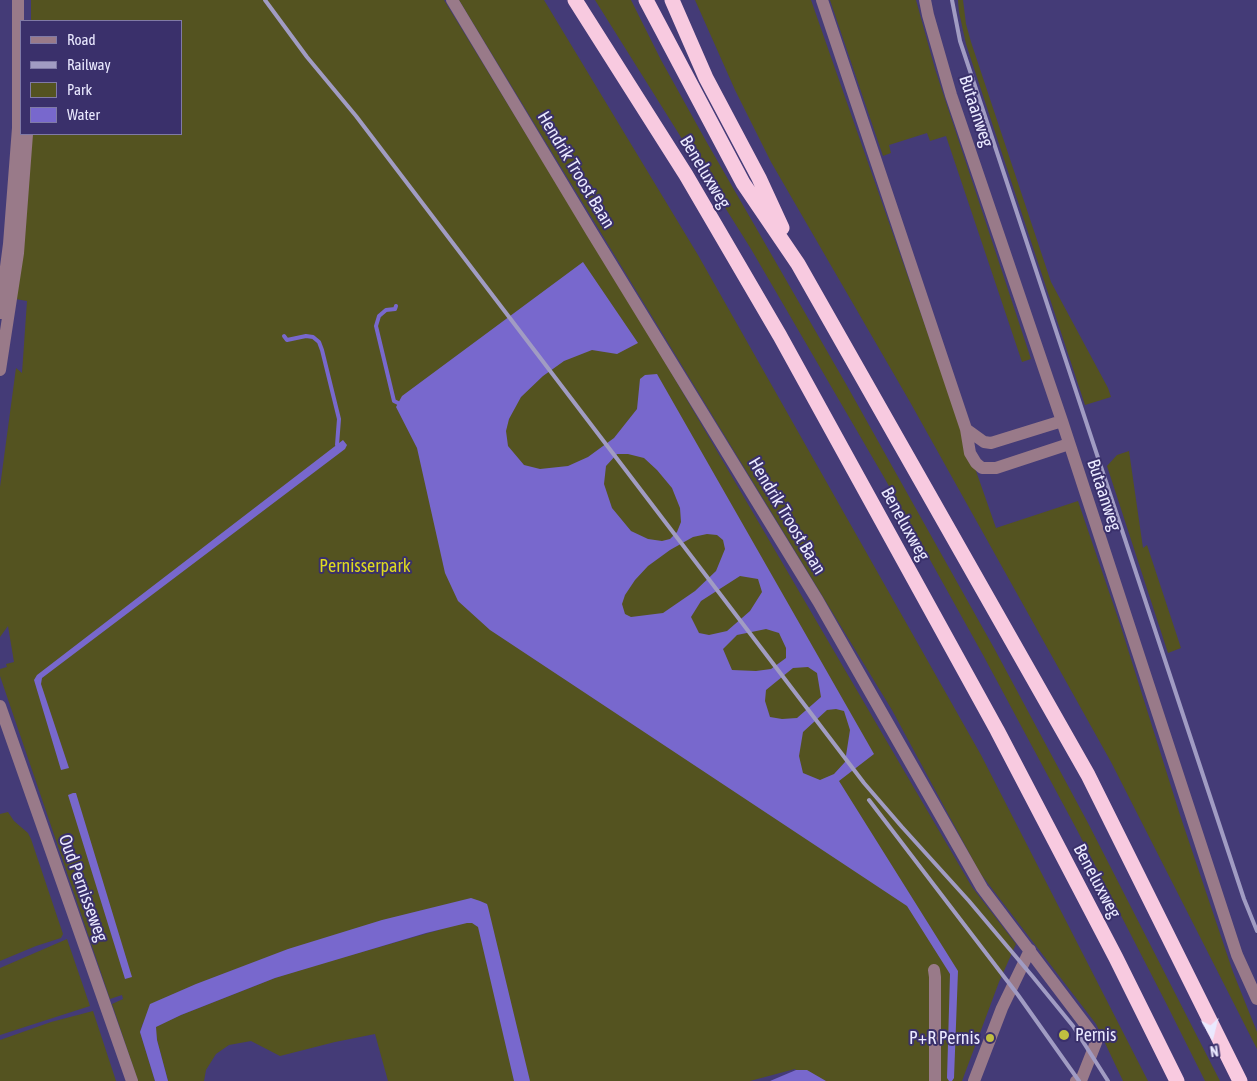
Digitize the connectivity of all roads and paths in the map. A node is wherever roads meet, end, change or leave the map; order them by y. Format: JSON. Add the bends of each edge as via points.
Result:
{"nodes":[{"id":1,"x":18,"y":0,"type":"edge"},
{"id":2,"x":23,"y":0,"type":"edge"},
{"id":3,"x":452,"y":0,"type":"edge"},
{"id":4,"x":576,"y":0,"type":"edge"},
{"id":5,"x":646,"y":0,"type":"edge"},
{"id":6,"x":672,"y":0,"type":"edge"},
{"id":7,"x":822,"y":0,"type":"edge"},
{"id":8,"x":925,"y":0,"type":"edge"},
{"id":9,"x":26,"y":20,"type":"edge"},
{"id":10,"x":27,"y":135,"type":"edge"},
{"id":11,"x":4,"y":243,"type":"edge"},
{"id":12,"x":18,"y":253,"type":"junction"},
{"id":13,"x":3,"y":259,"type":"edge"},
{"id":14,"x":798,"y":264,"type":"junction"},
{"id":15,"x":0,"y":312,"type":"edge"},
{"id":16,"x":0,"y":370,"type":"edge"},
{"id":17,"x":1062,"y":421,"type":"junction"},
{"id":18,"x":966,"y":429,"type":"junction"},
{"id":19,"x":1069,"y":444,"type":"junction"},
{"id":20,"x":0,"y":706,"type":"edge"},
{"id":21,"x":1030,"y":950,"type":"junction"},
{"id":22,"x":934,"y":970,"type":"dead end"},
{"id":23,"x":1257,"y":999,"type":"edge"},
{"id":24,"x":132,"y":1081,"type":"edge"},
{"id":25,"x":936,"y":1081,"type":"edge"},
{"id":26,"x":974,"y":1081,"type":"edge"},
{"id":27,"x":1076,"y":1081,"type":"edge"},
{"id":28,"x":1177,"y":1081,"type":"edge"},
{"id":29,"x":1240,"y":1081,"type":"edge"}],
"edges":[{"from":1,"to":11,"type":"street","via":[[18,128]]},
{"from":2,"to":9,"type":"street"},
{"from":3,"to":21,"type":"street","name":"Hendrik Troost Baan","via":[[818,601],[982,888]]},
{"from":4,"to":28,"type":"highway","name":"Beneluxweg","via":[[686,175],[780,336],[997,730]]},
{"from":5,"to":14,"type":"highway","via":[[743,183]]},
{"from":6,"to":14,"type":"highway","via":[[706,78],[760,178]]},
{"from":7,"to":18,"type":"street"},
{"from":8,"to":17,"type":"street","name":"Butaanweg","via":[[951,95]]},
{"from":10,"to":12,"type":"street"},
{"from":11,"to":12,"type":"street"},
{"from":11,"to":13,"type":"street"},
{"from":12,"to":13,"type":"street"},
{"from":12,"to":16,"type":"street"},
{"from":13,"to":15,"type":"street"},
{"from":14,"to":29,"type":"highway","name":"Beneluxweg","via":[[1088,775]]},
{"from":17,"to":18,"type":"street","via":[[991,443],[984,442]]},
{"from":17,"to":19,"type":"street","name":"Butaanweg"},
{"from":18,"to":19,"type":"street","via":[[970,453],[982,468],[996,468]]},
{"from":19,"to":23,"type":"street","name":"Butaanweg","via":[[1237,955]]},
{"from":20,"to":24,"type":"street","name":"Oud Pernisseweg"},
{"from":21,"to":26,"type":"street","via":[[1002,1008]]},
{"from":21,"to":27,"type":"street","name":"Hendrik Troost Baan","via":[[1097,1040],[1082,1078]]},
{"from":22,"to":25,"type":"street"}]}
